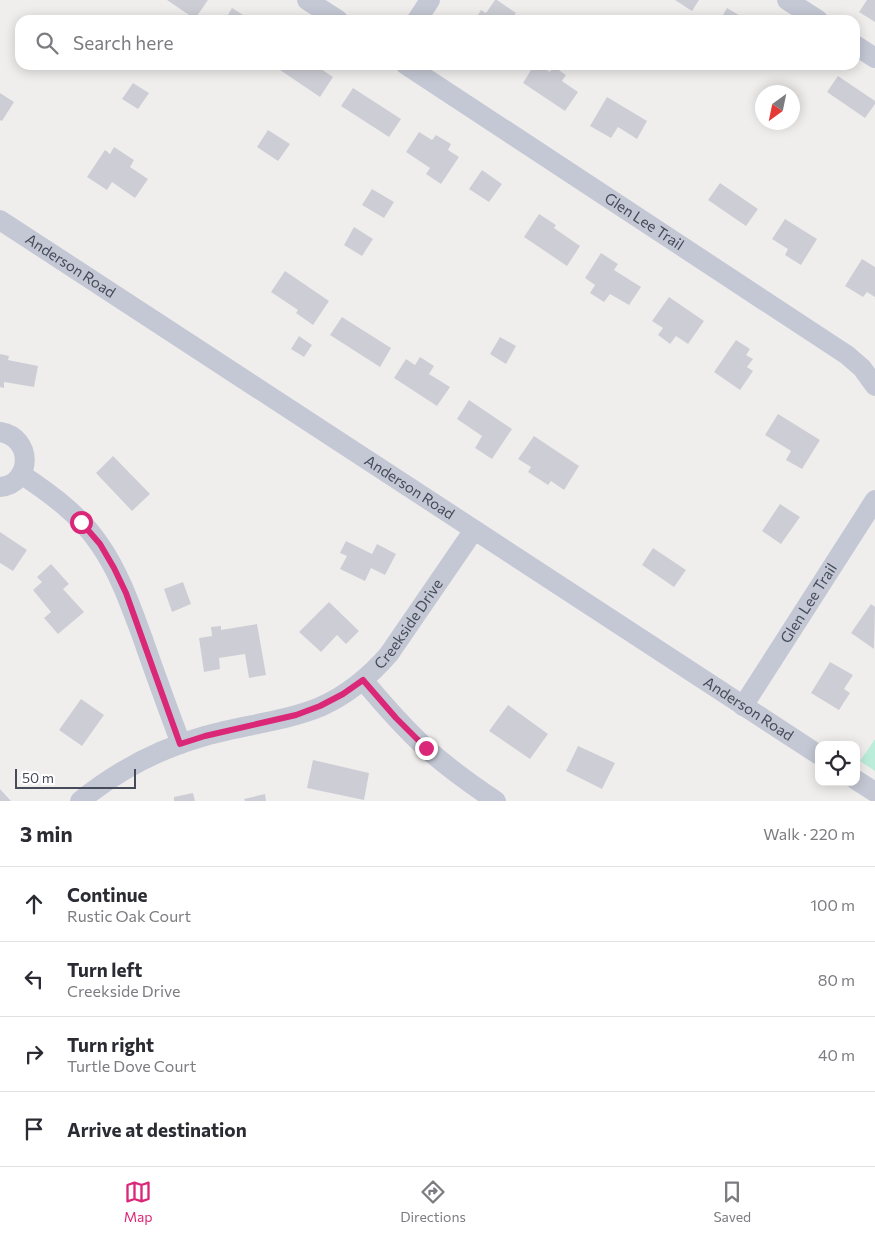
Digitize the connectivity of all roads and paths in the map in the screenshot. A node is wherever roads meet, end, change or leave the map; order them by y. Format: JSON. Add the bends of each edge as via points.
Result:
{"nodes":[{"id":1,"x":307,"y":0,"type":"edge"},
{"id":2,"x":430,"y":0,"type":"edge"},
{"id":3,"x":787,"y":0,"type":"edge"},
{"id":4,"x":814,"y":11,"type":"edge"},
{"id":5,"x":330,"y":15,"type":"edge"},
{"id":6,"x":420,"y":15,"type":"edge"},
{"id":7,"x":860,"y":48,"type":"edge"},
{"id":8,"x":875,"y":58,"type":"edge"},
{"id":9,"x":414,"y":70,"type":"edge"},
{"id":10,"x":0,"y":220,"type":"edge"},
{"id":11,"x":875,"y":386,"type":"edge"},
{"id":12,"x":0,"y":432,"type":"edge"},
{"id":13,"x":21,"y":474,"type":"junction"},
{"id":14,"x":0,"y":487,"type":"edge"},
{"id":15,"x":875,"y":500,"type":"edge"},
{"id":16,"x":474,"y":530,"type":"junction"},
{"id":17,"x":363,"y":680,"type":"junction"},
{"id":18,"x":743,"y":706,"type":"junction"},
{"id":19,"x":180,"y":744,"type":"junction"},
{"id":20,"x":815,"y":752,"type":"edge"},
{"id":21,"x":860,"y":783,"type":"edge"},
{"id":22,"x":875,"y":792,"type":"edge"},
{"id":23,"x":80,"y":801,"type":"edge"},
{"id":24,"x":496,"y":801,"type":"edge"}],
"edges":[{"from":1,"to":5,"type":"street"},
{"from":2,"to":6,"type":"street"},
{"from":3,"to":4,"type":"street"},
{"from":7,"to":8,"type":"street"},
{"from":9,"to":11,"type":"street","name":"Glen Lee Trail","via":[[847,355]]},
{"from":10,"to":16,"type":"street","name":"Anderson Road"},
{"from":12,"to":13,"type":"street","via":[[20,443],[25,453]]},
{"from":13,"to":14,"type":"street","via":[[14,482]]},
{"from":13,"to":19,"type":"street","via":[[52,495],[100,544],[126,593]]},
{"from":15,"to":18,"type":"street","name":"Glen Lee Trail"},
{"from":16,"to":17,"type":"street","name":"Creekside Drive","via":[[390,654]]},
{"from":16,"to":18,"type":"street","name":"Anderson Road"},
{"from":17,"to":19,"type":"street","name":"Creekside Drive","via":[[328,702],[296,715]]},
{"from":17,"to":24,"type":"street","via":[[426,748]]},
{"from":18,"to":20,"type":"street","name":"Anderson Road"},
{"from":19,"to":23,"type":"street","name":"Creekside Drive","via":[[127,768]]},
{"from":21,"to":22,"type":"street"}]}
